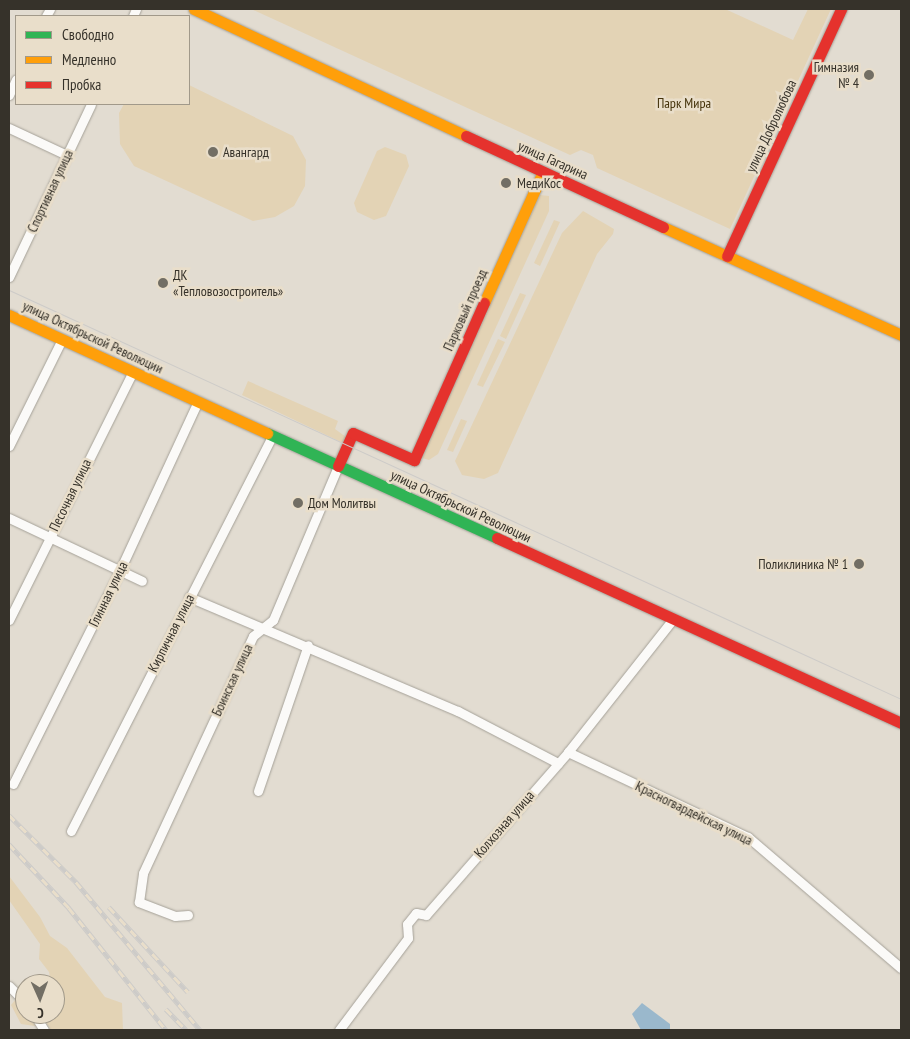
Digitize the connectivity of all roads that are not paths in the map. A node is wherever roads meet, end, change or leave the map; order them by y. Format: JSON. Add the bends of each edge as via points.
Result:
{"nodes":[{"id":1,"x":194,"y":9,"type":"edge"},
{"id":2,"x":841,"y":9,"type":"edge"},
{"id":3,"x":15,"y":81,"type":"edge"},
{"id":4,"x":9,"y":95,"type":"edge"},
{"id":5,"x":91,"y":105,"type":"edge"},
{"id":6,"x":9,"y":128,"type":"edge"},
{"id":7,"x":67,"y":155,"type":"junction"},
{"id":8,"x":543,"y":172,"type":"junction"},
{"id":9,"x":728,"y":256,"type":"junction"},
{"id":10,"x":9,"y":277,"type":"edge"},
{"id":11,"x":9,"y":314,"type":"edge"},
{"id":12,"x":901,"y":335,"type":"edge"},
{"id":13,"x":62,"y":338,"type":"junction"},
{"id":14,"x":133,"y":371,"type":"junction"},
{"id":15,"x":198,"y":401,"type":"junction"},
{"id":16,"x":272,"y":436,"type":"junction"},
{"id":17,"x":9,"y":446,"type":"edge"},
{"id":18,"x":338,"y":466,"type":"junction"},
{"id":19,"x":9,"y":518,"type":"edge"},
{"id":20,"x":49,"y":538,"type":"junction"},
{"id":21,"x":120,"y":570,"type":"junction"},
{"id":22,"x":142,"y":580,"type":"dead end"},
{"id":23,"x":189,"y":597,"type":"junction"},
{"id":24,"x":673,"y":619,"type":"junction"},
{"id":25,"x":9,"y":620,"type":"edge"},
{"id":26,"x":262,"y":630,"type":"junction"},
{"id":27,"x":308,"y":645,"type":"junction"},
{"id":28,"x":901,"y":723,"type":"edge"},
{"id":29,"x":568,"y":752,"type":"junction"},
{"id":30,"x":558,"y":763,"type":"junction"},
{"id":31,"x":13,"y":784,"type":"dead end"},
{"id":32,"x":258,"y":791,"type":"dead end"},
{"id":33,"x":71,"y":831,"type":"dead end"},
{"id":34,"x":188,"y":915,"type":"dead end"},
{"id":35,"x":901,"y":968,"type":"edge"},
{"id":36,"x":340,"y":1027,"type":"edge"}],
"edges":[{"from":1,"to":8,"type":"street","name":"улица Гагарина"},
{"from":2,"to":9,"type":"street","name":"улица Добролюбова"},
{"from":3,"to":4,"type":"street"},
{"from":5,"to":7,"type":"street","name":"Спортивная улица"},
{"from":6,"to":7,"type":"street"},
{"from":7,"to":10,"type":"street","name":"Спортивная улица"},
{"from":8,"to":9,"type":"street","name":"улица Гагарина"},
{"from":8,"to":18,"type":"street","name":"Парковый проезд","via":[[414,460],[353,433]]},
{"from":9,"to":12,"type":"street","name":"улица Гагарина"},
{"from":11,"to":13,"type":"street","name":"улица Октябрьской Революции"},
{"from":13,"to":14,"type":"street","name":"улица Октябрьской Революции"},
{"from":13,"to":17,"type":"street"},
{"from":14,"to":15,"type":"street","name":"улица Октябрьской Революции"},
{"from":14,"to":20,"type":"street","name":"Песочная улица"},
{"from":15,"to":16,"type":"street","name":"улица Октябрьской Революции"},
{"from":15,"to":21,"type":"street","name":"Глинная улица"},
{"from":16,"to":18,"type":"street","name":"улица Октябрьской Революции"},
{"from":16,"to":23,"type":"street","name":"Кирпичная улица"},
{"from":18,"to":24,"type":"street","name":"улица Октябрьской Революции"},
{"from":18,"to":26,"type":"street","name":"Боинская улица","via":[[273,620]]},
{"from":19,"to":20,"type":"street"},
{"from":20,"to":21,"type":"street"},
{"from":20,"to":25,"type":"street","name":"Песочная улица"},
{"from":21,"to":22,"type":"street"},
{"from":21,"to":31,"type":"street","name":"Глинная улица"},
{"from":23,"to":26,"type":"street"},
{"from":23,"to":33,"type":"street","name":"Кирпичная улица"},
{"from":24,"to":28,"type":"street","name":"улица Октябрьской Революции"},
{"from":24,"to":29,"type":"street","name":"Колхозная улица"},
{"from":26,"to":27,"type":"street"},
{"from":26,"to":34,"type":"street","name":"Боинская улица","via":[[253,636],[143,872],[139,902],[175,916]]},
{"from":27,"to":30,"type":"street","via":[[458,711]]},
{"from":27,"to":32,"type":"street"},
{"from":29,"to":30,"type":"street","name":"Колхозная улица"},
{"from":29,"to":35,"type":"street","name":"Красногвардейская улица","via":[[748,837]]},
{"from":30,"to":36,"type":"street","name":"Колхозная улица","via":[[426,915],[416,913],[407,924],[408,938]]}]}
